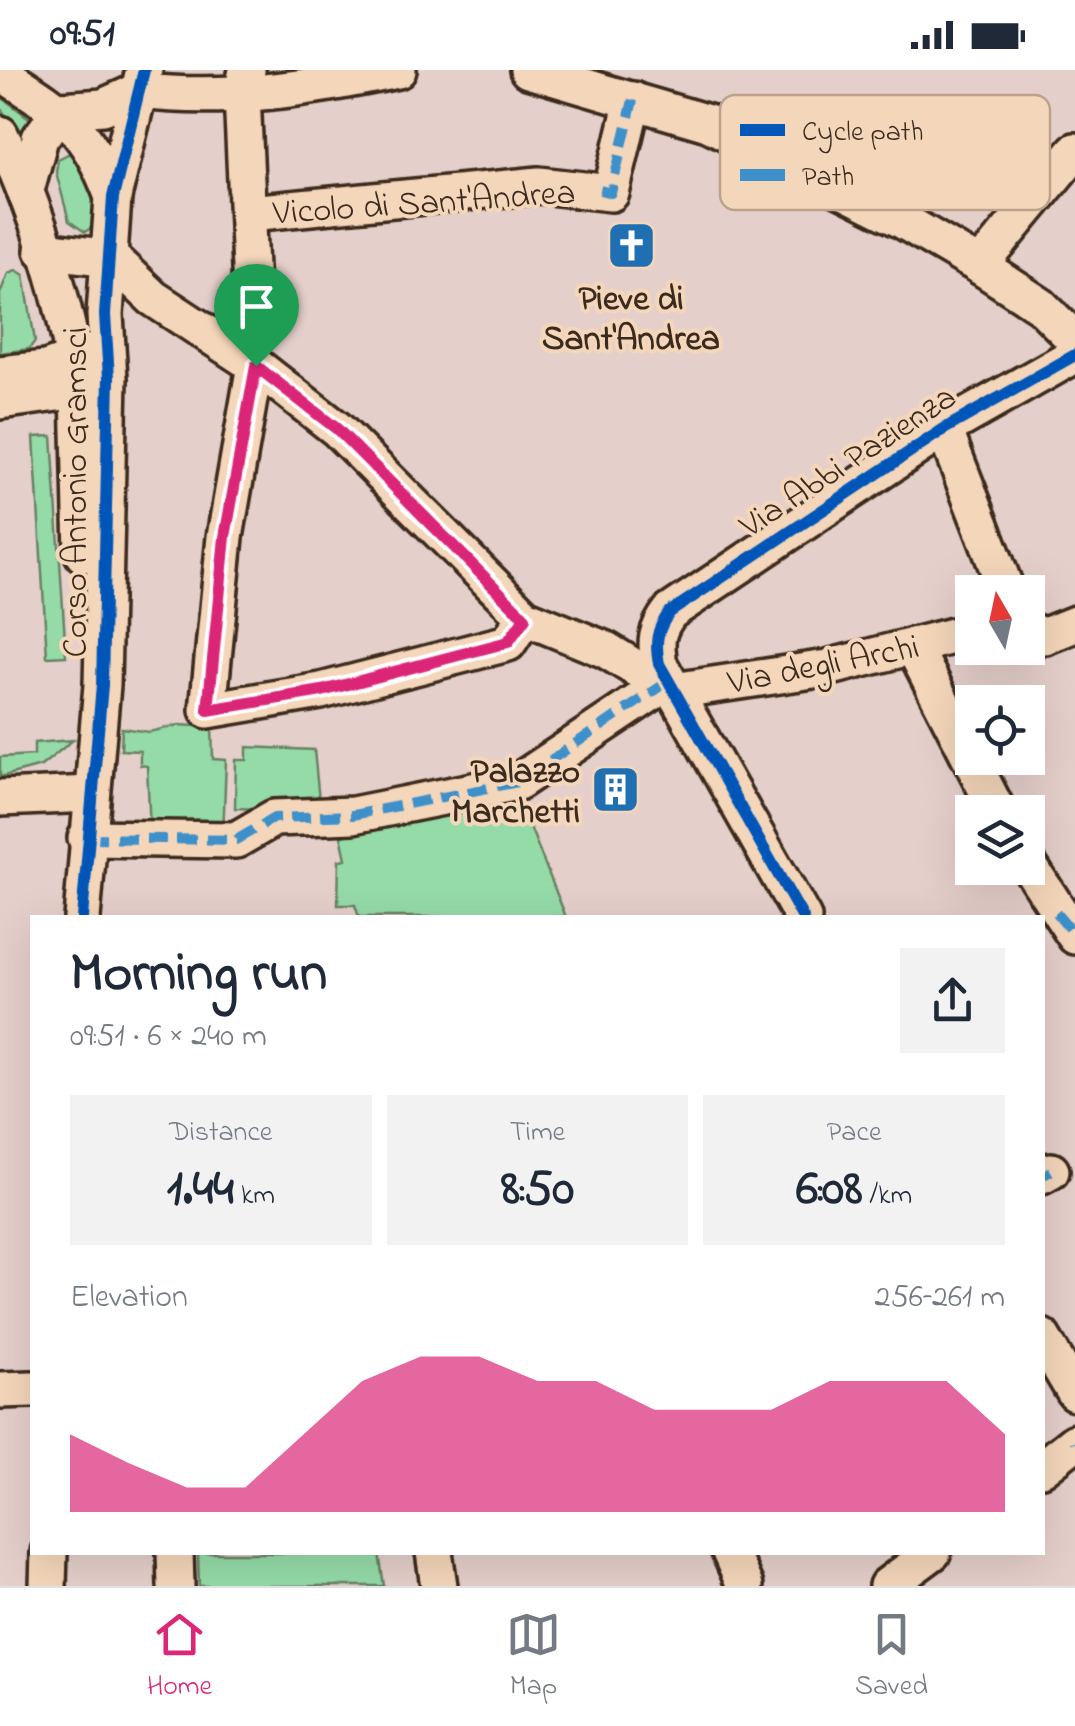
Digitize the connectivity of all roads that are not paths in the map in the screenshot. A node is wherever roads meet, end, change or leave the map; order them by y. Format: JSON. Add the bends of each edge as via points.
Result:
{"nodes":[{"id":1,"x":398,"y":70,"type":"edge"},
{"id":2,"x":528,"y":70,"type":"edge"},
{"id":3,"x":3,"y":77,"type":"edge"},
{"id":4,"x":142,"y":80,"type":"edge"},
{"id":5,"x":244,"y":82,"type":"edge"},
{"id":6,"x":634,"y":100,"type":"junction"},
{"id":7,"x":61,"y":110,"type":"junction"},
{"id":8,"x":720,"y":128,"type":"edge"},
{"id":9,"x":0,"y":134,"type":"edge"},
{"id":10,"x":1075,"y":151,"type":"edge"},
{"id":11,"x":1050,"y":181,"type":"edge"},
{"id":12,"x":26,"y":190,"type":"junction"},
{"id":13,"x":114,"y":197,"type":"junction"},
{"id":14,"x":882,"y":210,"type":"edge"},
{"id":15,"x":1026,"y":210,"type":"edge"},
{"id":16,"x":248,"y":213,"type":"junction"},
{"id":17,"x":43,"y":250,"type":"junction"},
{"id":18,"x":111,"y":258,"type":"junction"},
{"id":19,"x":980,"y":266,"type":"junction"},
{"id":20,"x":1075,"y":340,"type":"edge"},
{"id":21,"x":1075,"y":355,"type":"edge"},
{"id":22,"x":251,"y":363,"type":"junction"},
{"id":23,"x":92,"y":368,"type":"junction"},
{"id":24,"x":0,"y":374,"type":"edge"},
{"id":25,"x":0,"y":401,"type":"edge"},
{"id":26,"x":944,"y":429,"type":"junction"},
{"id":27,"x":1000,"y":575,"type":"edge"},
{"id":28,"x":525,"y":618,"type":"junction"},
{"id":29,"x":1075,"y":624,"type":"edge"},
{"id":30,"x":955,"y":635,"type":"edge"},
{"id":31,"x":1045,"y":636,"type":"edge"},
{"id":32,"x":913,"y":646,"type":"junction"},
{"id":33,"x":668,"y":688,"type":"junction"},
{"id":34,"x":84,"y":794,"type":"junction"},
{"id":35,"x":989,"y":795,"type":"edge"},
{"id":36,"x":0,"y":798,"type":"edge"},
{"id":37,"x":86,"y":838,"type":"junction"},
{"id":38,"x":1039,"y":885,"type":"edge"},
{"id":39,"x":74,"y":915,"type":"edge"},
{"id":40,"x":82,"y":915,"type":"edge"},
{"id":41,"x":801,"y":915,"type":"edge"},
{"id":42,"x":1058,"y":923,"type":"edge"},
{"id":43,"x":1045,"y":1341,"type":"edge"},
{"id":44,"x":30,"y":1389,"type":"edge"},
{"id":45,"x":0,"y":1390,"type":"edge"},
{"id":46,"x":1075,"y":1393,"type":"edge"},
{"id":47,"x":1075,"y":1442,"type":"edge"},
{"id":48,"x":1045,"y":1466,"type":"edge"},
{"id":49,"x":34,"y":1555,"type":"edge"},
{"id":50,"x":49,"y":1555,"type":"edge"},
{"id":51,"x":174,"y":1555,"type":"edge"},
{"id":52,"x":434,"y":1555,"type":"edge"},
{"id":53,"x":731,"y":1555,"type":"edge"},
{"id":54,"x":930,"y":1555,"type":"edge"},
{"id":55,"x":34,"y":1586,"type":"edge"},
{"id":56,"x":48,"y":1586,"type":"edge"},
{"id":57,"x":176,"y":1586,"type":"edge"},
{"id":58,"x":438,"y":1586,"type":"edge"},
{"id":59,"x":745,"y":1586,"type":"edge"},
{"id":60,"x":888,"y":1586,"type":"edge"}],
"edges":[{"from":1,"to":5,"type":"street","via":[[314,87]]},
{"from":2,"to":6,"type":"street"},
{"from":3,"to":7,"type":"street"},
{"from":4,"to":5,"type":"street"},
{"from":4,"to":7,"type":"street","via":[[103,107]]},
{"from":4,"to":13,"type":"street","name":"Corso Antonio Gramsci"},
{"from":5,"to":16,"type":"street"},
{"from":6,"to":8,"type":"street"},
{"from":6,"to":16,"type":"street","name":"Vicolo di Sant'Andrea","via":[[611,194],[539,185]]},
{"from":7,"to":12,"type":"street","via":[[40,138]]},
{"from":7,"to":13,"type":"street","via":[[91,146]]},
{"from":9,"to":12,"type":"street"},
{"from":10,"to":11,"type":"street"},
{"from":12,"to":17,"type":"street"},
{"from":13,"to":18,"type":"street","name":"Corso Antonio Gramsci"},
{"from":14,"to":19,"type":"street"},
{"from":15,"to":19,"type":"street"},
{"from":16,"to":22,"type":"street"},
{"from":17,"to":18,"type":"street"},
{"from":17,"to":23,"type":"street"},
{"from":18,"to":22,"type":"street","via":[[153,298]]},
{"from":18,"to":23,"type":"street","name":"Corso Antonio Gramsci"},
{"from":19,"to":20,"type":"street","via":[[1041,306]]},
{"from":21,"to":26,"type":"street","name":"Via Abbi Pazienza"},
{"from":22,"to":28,"type":"street","via":[[337,429]]},
{"from":22,"to":28,"type":"street","via":[[208,710],[322,691],[508,642]]},
{"from":23,"to":24,"type":"street"},
{"from":23,"to":25,"type":"street"},
{"from":23,"to":34,"type":"street","name":"Corso Antonio Gramsci"},
{"from":23,"to":34,"type":"street","name":"Corso Antonio Gramsci","via":[[104,620]]},
{"from":26,"to":27,"type":"street"},
{"from":26,"to":33,"type":"street","name":"Via Abbi Pazienza","via":[[670,612],[655,644]]},
{"from":28,"to":33,"type":"street","via":[[606,650]]},
{"from":29,"to":31,"type":"street"},
{"from":30,"to":32,"type":"street","name":"Via degli Archi"},
{"from":32,"to":33,"type":"street","name":"Via degli Archi","via":[[827,668]]},
{"from":32,"to":35,"type":"street"},
{"from":33,"to":37,"type":"street","via":[[518,782],[353,815],[274,818],[236,840]]},
{"from":33,"to":41,"type":"street"},
{"from":34,"to":36,"type":"street"},
{"from":34,"to":37,"type":"street","name":"Corso Antonio Gramsci"},
{"from":34,"to":39,"type":"street","name":"Corso Antonio Gramsci"},
{"from":37,"to":40,"type":"street","name":"Corso Antonio Gramsci"},
{"from":38,"to":42,"type":"street"},
{"from":43,"to":46,"type":"street"},
{"from":44,"to":45,"type":"street"},
{"from":47,"to":48,"type":"street"},
{"from":49,"to":55,"type":"street"},
{"from":50,"to":56,"type":"street"},
{"from":51,"to":57,"type":"street"},
{"from":52,"to":58,"type":"street"},
{"from":53,"to":59,"type":"street"},
{"from":54,"to":60,"type":"street"}]}
